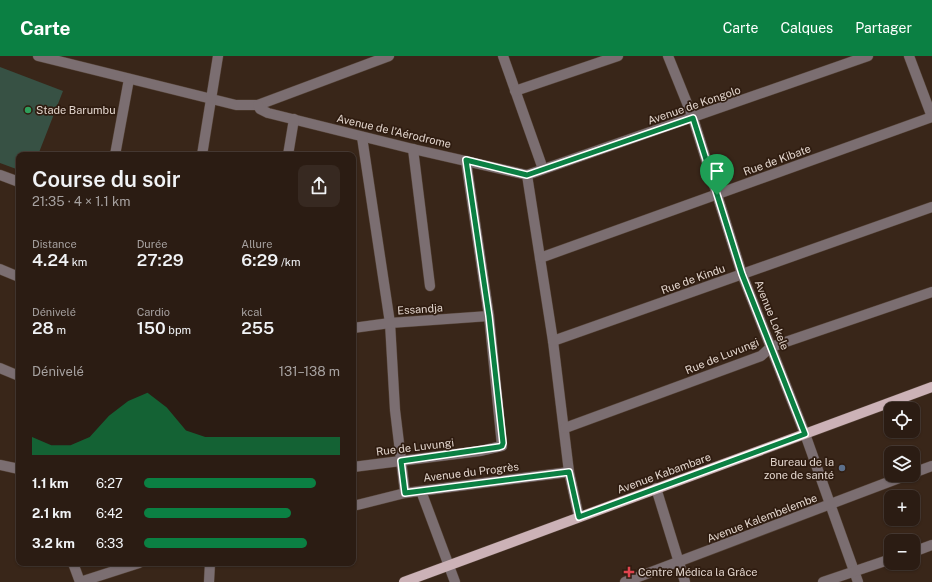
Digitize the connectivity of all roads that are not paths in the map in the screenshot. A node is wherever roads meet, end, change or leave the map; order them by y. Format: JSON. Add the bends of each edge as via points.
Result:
{"nodes":[{"id":1,"x":38,"y":56,"type":"edge"},
{"id":2,"x":218,"y":56,"type":"edge"},
{"id":3,"x":389,"y":56,"type":"edge"},
{"id":4,"x":504,"y":56,"type":"edge"},
{"id":5,"x":618,"y":56,"type":"edge"},
{"id":6,"x":668,"y":56,"type":"edge"},
{"id":7,"x":868,"y":56,"type":"edge"},
{"id":8,"x":909,"y":56,"type":"edge"},
{"id":9,"x":380,"y":58,"type":"edge"},
{"id":10,"x":129,"y":79,"type":"junction"},
{"id":11,"x":515,"y":91,"type":"junction"},
{"id":12,"x":210,"y":99,"type":"junction"},
{"id":13,"x":258,"y":105,"type":"junction"},
{"id":14,"x":932,"y":117,"type":"edge"},
{"id":15,"x":693,"y":118,"type":"junction"},
{"id":16,"x":294,"y":119,"type":"junction"},
{"id":17,"x":362,"y":136,"type":"junction"},
{"id":18,"x":413,"y":149,"type":"junction"},
{"id":19,"x":116,"y":152,"type":"edge"},
{"id":20,"x":202,"y":152,"type":"edge"},
{"id":21,"x":288,"y":152,"type":"edge"},
{"id":22,"x":466,"y":160,"type":"junction"},
{"id":23,"x":543,"y":169,"type":"junction"},
{"id":24,"x":0,"y":175,"type":"edge"},
{"id":25,"x":527,"y":175,"type":"junction"},
{"id":26,"x":16,"y":181,"type":"edge"},
{"id":27,"x":717,"y":195,"type":"junction"},
{"id":28,"x":932,"y":207,"type":"edge"},
{"id":29,"x":540,"y":258,"type":"junction"},
{"id":30,"x":0,"y":269,"type":"edge"},
{"id":31,"x":742,"y":274,"type":"junction"},
{"id":32,"x":16,"y":276,"type":"edge"},
{"id":33,"x":430,"y":286,"type":"dead end"},
{"id":34,"x":932,"y":292,"type":"edge"},
{"id":35,"x":489,"y":316,"type":"junction"},
{"id":36,"x":390,"y":323,"type":"junction"},
{"id":37,"x":356,"y":328,"type":"edge"},
{"id":38,"x":554,"y":341,"type":"junction"},
{"id":39,"x":771,"y":347,"type":"junction"},
{"id":40,"x":0,"y":368,"type":"edge"},
{"id":41,"x":16,"y":375,"type":"edge"},
{"id":42,"x":932,"y":387,"type":"edge"},
{"id":43,"x":565,"y":428,"type":"junction"},
{"id":44,"x":805,"y":434,"type":"junction"},
{"id":45,"x":401,"y":461,"type":"junction"},
{"id":46,"x":0,"y":465,"type":"edge"},
{"id":47,"x":932,"y":466,"type":"edge"},
{"id":48,"x":356,"y":467,"type":"edge"},
{"id":49,"x":16,"y":468,"type":"edge"},
{"id":50,"x":920,"y":470,"type":"edge"},
{"id":51,"x":569,"y":472,"type":"junction"},
{"id":52,"x":890,"y":482,"type":"edge"},
{"id":53,"x":656,"y":488,"type":"junction"},
{"id":54,"x":421,"y":491,"type":"junction"},
{"id":55,"x":405,"y":493,"type":"junction"},
{"id":56,"x":356,"y":505,"type":"edge"},
{"id":57,"x":830,"y":505,"type":"junction"},
{"id":58,"x":579,"y":517,"type":"junction"},
{"id":59,"x":932,"y":545,"type":"edge"},
{"id":60,"x":920,"y":549,"type":"edge"},
{"id":61,"x":884,"y":561,"type":"edge"},
{"id":62,"x":679,"y":563,"type":"junction"},
{"id":63,"x":449,"y":565,"type":"junction"},
{"id":64,"x":74,"y":566,"type":"edge"},
{"id":65,"x":130,"y":566,"type":"edge"},
{"id":66,"x":210,"y":566,"type":"edge"},
{"id":67,"x":855,"y":571,"type":"junction"},
{"id":68,"x":80,"y":582,"type":"edge"},
{"id":69,"x":209,"y":582,"type":"edge"},
{"id":70,"x":404,"y":582,"type":"edge"},
{"id":71,"x":455,"y":582,"type":"edge"},
{"id":72,"x":625,"y":582,"type":"edge"},
{"id":73,"x":685,"y":582,"type":"edge"},
{"id":74,"x":824,"y":582,"type":"edge"},
{"id":75,"x":858,"y":582,"type":"edge"}],
"edges":[{"from":1,"to":10,"type":"street"},
{"from":2,"to":12,"type":"street"},
{"from":3,"to":9,"type":"street"},
{"from":4,"to":11,"type":"street"},
{"from":5,"to":11,"type":"street"},
{"from":6,"to":15,"type":"street","name":"Avenue Lokele"},
{"from":7,"to":15,"type":"street","name":"Avenue de Kongolo"},
{"from":8,"to":14,"type":"street"},
{"from":9,"to":13,"type":"street"},
{"from":10,"to":12,"type":"street"},
{"from":10,"to":19,"type":"street"},
{"from":11,"to":23,"type":"street"},
{"from":12,"to":13,"type":"street","via":[[236,105]]},
{"from":12,"to":20,"type":"street"},
{"from":13,"to":16,"type":"street","name":"Avenue de l’Aérodrome","via":[[268,113]]},
{"from":14,"to":27,"type":"street","name":"Rue de Kibate"},
{"from":15,"to":23,"type":"street","name":"Avenue de Kongolo"},
{"from":15,"to":27,"type":"street","name":"Avenue Lokele"},
{"from":16,"to":17,"type":"street","name":"Avenue de l’Aérodrome"},
{"from":16,"to":21,"type":"street"},
{"from":17,"to":18,"type":"street","name":"Avenue de l’Aérodrome"},
{"from":17,"to":36,"type":"street"},
{"from":18,"to":22,"type":"street","name":"Avenue de l’Aérodrome"},
{"from":18,"to":33,"type":"street"},
{"from":22,"to":25,"type":"street","name":"Avenue de l’Aérodrome"},
{"from":22,"to":35,"type":"street"},
{"from":23,"to":25,"type":"street","name":"Avenue de Kongolo"},
{"from":24,"to":26,"type":"street"},
{"from":25,"to":29,"type":"street"},
{"from":27,"to":29,"type":"street","name":"Rue de Kibate"},
{"from":27,"to":31,"type":"street","name":"Avenue Lokele"},
{"from":28,"to":31,"type":"street","name":"Rue de Kindu"},
{"from":29,"to":38,"type":"street"},
{"from":30,"to":32,"type":"street"},
{"from":31,"to":38,"type":"street","name":"Rue de Kindu"},
{"from":31,"to":39,"type":"street","name":"Avenue Lokele"},
{"from":34,"to":39,"type":"street","name":"Rue de Luvungi"},
{"from":35,"to":36,"type":"street","name":"Essandja"},
{"from":35,"to":45,"type":"street","name":"Rue de Luvungi","via":[[502,446]]},
{"from":36,"to":37,"type":"street","name":"Essandja"},
{"from":36,"to":45,"type":"street","via":[[394,400]]},
{"from":38,"to":43,"type":"street"},
{"from":39,"to":43,"type":"street","name":"Rue de Luvungi","via":[[761,356]]},
{"from":39,"to":44,"type":"street","name":"Avenue Lokele"},
{"from":40,"to":41,"type":"street"},
{"from":42,"to":44,"type":"main road","name":"Avenue Kabambare"},
{"from":43,"to":51,"type":"street"},
{"from":44,"to":53,"type":"main road","name":"Avenue Kabambare"},
{"from":44,"to":57,"type":"street","name":"Avenue Lokele"},
{"from":45,"to":48,"type":"street","name":"Rue de Luvungi"},
{"from":45,"to":55,"type":"street"},
{"from":46,"to":49,"type":"street"},
{"from":47,"to":50,"type":"street"},
{"from":51,"to":54,"type":"street","name":"Avenue du Progrès"},
{"from":51,"to":58,"type":"street"},
{"from":52,"to":57,"type":"street","name":"Avenue Kalembelembe"},
{"from":53,"to":58,"type":"main road","name":"Avenue Kabambare"},
{"from":53,"to":62,"type":"street"},
{"from":54,"to":55,"type":"street","name":"Avenue du Progrès"},
{"from":54,"to":63,"type":"street"},
{"from":55,"to":56,"type":"street","name":"Avenue du Progrès"},
{"from":57,"to":62,"type":"street","name":"Avenue Kalembelembe"},
{"from":57,"to":67,"type":"street","name":"Avenue Lokele"},
{"from":58,"to":63,"type":"main road","name":"Avenue Kabambare"},
{"from":59,"to":60,"type":"street"},
{"from":61,"to":67,"type":"street"},
{"from":62,"to":72,"type":"street","name":"Avenue Kalembelembe"},
{"from":62,"to":73,"type":"street"},
{"from":63,"to":70,"type":"main road","name":"Avenue Kabambare"},
{"from":63,"to":71,"type":"street"},
{"from":64,"to":68,"type":"street"},
{"from":65,"to":68,"type":"street"},
{"from":66,"to":69,"type":"street"},
{"from":67,"to":74,"type":"street"},
{"from":67,"to":75,"type":"street","name":"Avenue Lokele"}]}
